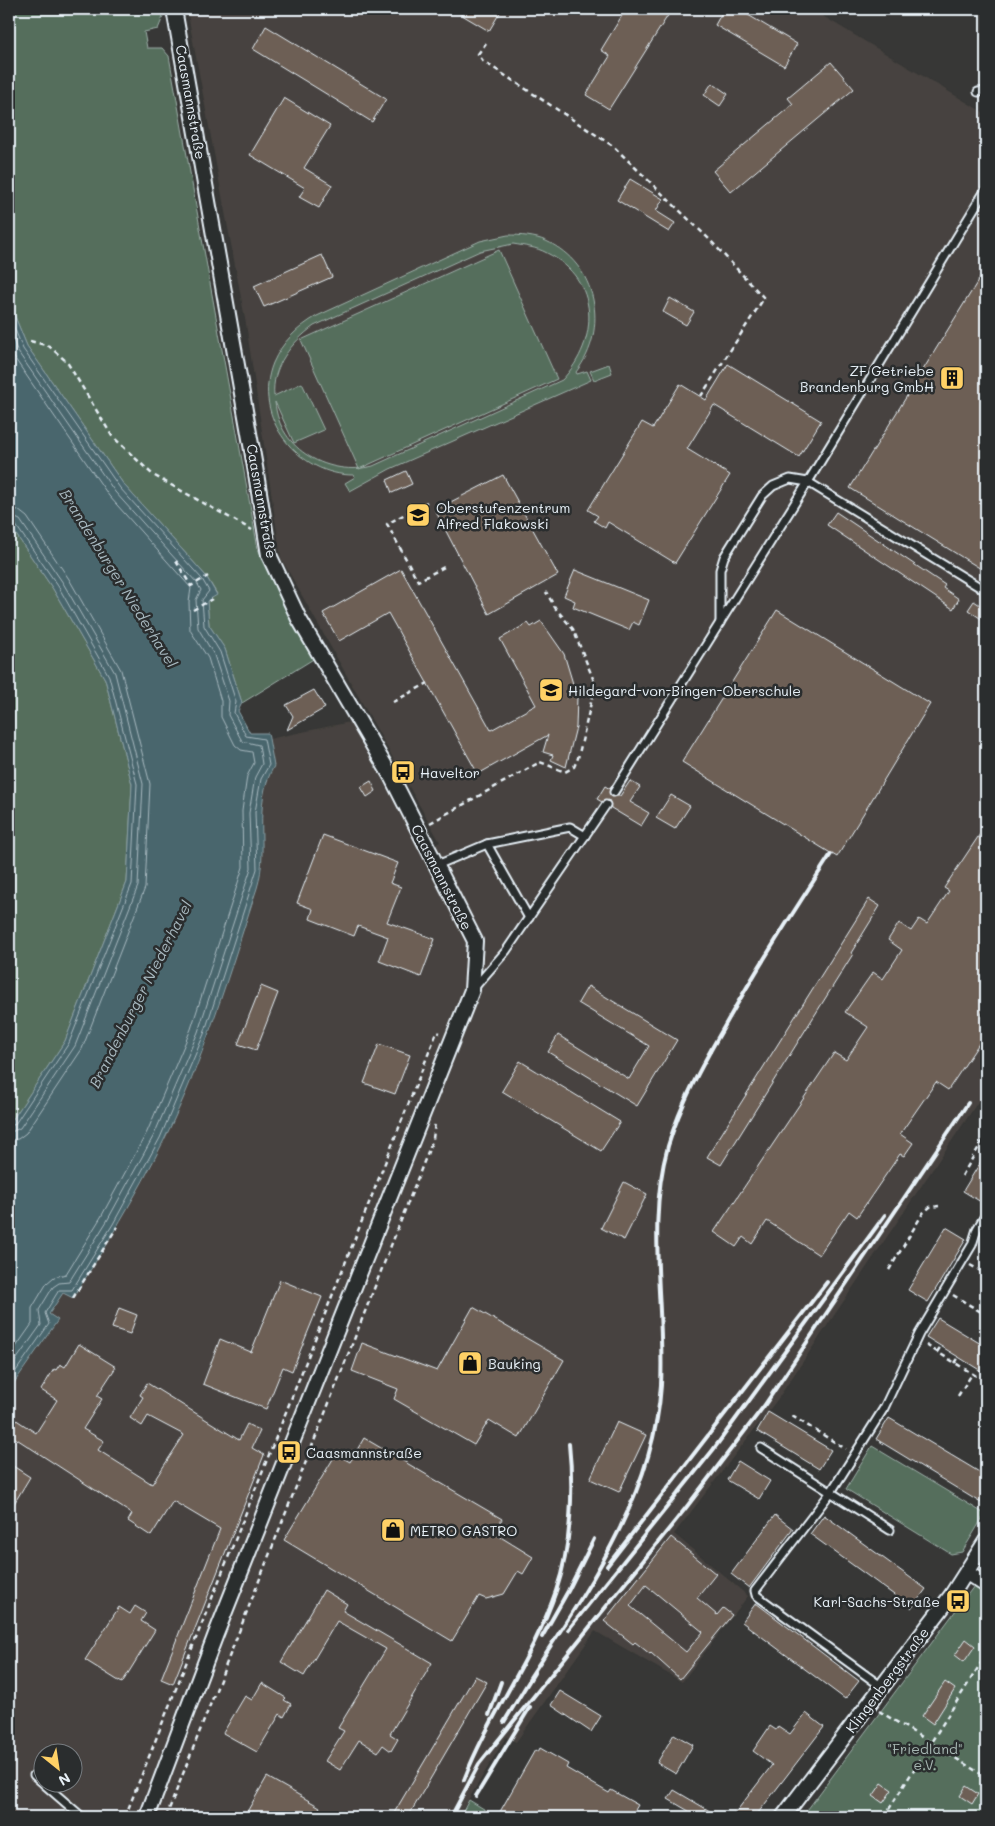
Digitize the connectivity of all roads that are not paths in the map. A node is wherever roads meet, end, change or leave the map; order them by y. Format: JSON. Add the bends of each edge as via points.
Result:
{"nodes":[{"id":1,"x":174,"y":9,"type":"edge"},
{"id":2,"x":986,"y":91,"type":"edge"},
{"id":3,"x":978,"y":92,"type":"dead end"},
{"id":4,"x":986,"y":189,"type":"edge"},
{"id":5,"x":808,"y":482,"type":"junction"},
{"id":6,"x":986,"y":591,"type":"edge"},
{"id":7,"x":720,"y":623,"type":"junction"},
{"id":8,"x":614,"y":792,"type":"dead end"},
{"id":9,"x":606,"y":804,"type":"dead end"},
{"id":10,"x":585,"y":836,"type":"junction"},
{"id":11,"x":487,"y":844,"type":"junction"},
{"id":12,"x":437,"y":865,"type":"junction"},
{"id":13,"x":528,"y":918,"type":"junction"},
{"id":14,"x":472,"y":990,"type":"junction"},
{"id":15,"x":986,"y":1214,"type":"edge"},
{"id":16,"x":761,"y":1448,"type":"dead end"},
{"id":17,"x":831,"y":1492,"type":"junction"},
{"id":18,"x":890,"y":1530,"type":"dead end"},
{"id":19,"x":986,"y":1541,"type":"edge"},
{"id":20,"x":967,"y":1573,"type":"junction"},
{"id":21,"x":986,"y":1585,"type":"edge"},
{"id":22,"x":882,"y":1687,"type":"junction"},
{"id":23,"x":56,"y":1794,"type":"edge"},
{"id":24,"x":82,"y":1817,"type":"edge"},
{"id":25,"x":147,"y":1817,"type":"edge"},
{"id":26,"x":783,"y":1817,"type":"edge"}],
"edges":[{"from":1,"to":12,"type":"street","name":"Caasmannstraße","via":[[269,555],[299,619],[364,729]]},
{"from":2,"to":3,"type":"lane"},
{"from":4,"to":5,"type":"lane"},
{"from":5,"to":6,"type":"lane"},
{"from":5,"to":7,"type":"lane"},
{"from":5,"to":7,"type":"lane","via":[[790,479],[773,486],[762,496],[724,557],[720,570]]},
{"from":7,"to":8,"type":"lane"},
{"from":9,"to":10,"type":"lane"},
{"from":10,"to":11,"type":"lane","via":[[570,826]]},
{"from":10,"to":13,"type":"lane"},
{"from":11,"to":12,"type":"lane"},
{"from":11,"to":13,"type":"lane"},
{"from":12,"to":14,"type":"street","name":"Caasmannstraße","via":[[475,941]]},
{"from":13,"to":14,"type":"lane","via":[[506,951]]},
{"from":14,"to":25,"type":"street","name":"Caasmannstraße"},
{"from":15,"to":17,"type":"lane","via":[[916,1339],[884,1408]]},
{"from":16,"to":17,"type":"lane"},
{"from":17,"to":18,"type":"lane"},
{"from":17,"to":22,"type":"lane","via":[[755,1593]]},
{"from":19,"to":20,"type":"street","name":"Klingenbergstraße"},
{"from":20,"to":21,"type":"street"},
{"from":20,"to":22,"type":"street","name":"Klingenbergstraße"},
{"from":22,"to":26,"type":"street","name":"Klingenbergstraße"},
{"from":23,"to":24,"type":"lane"}]}
